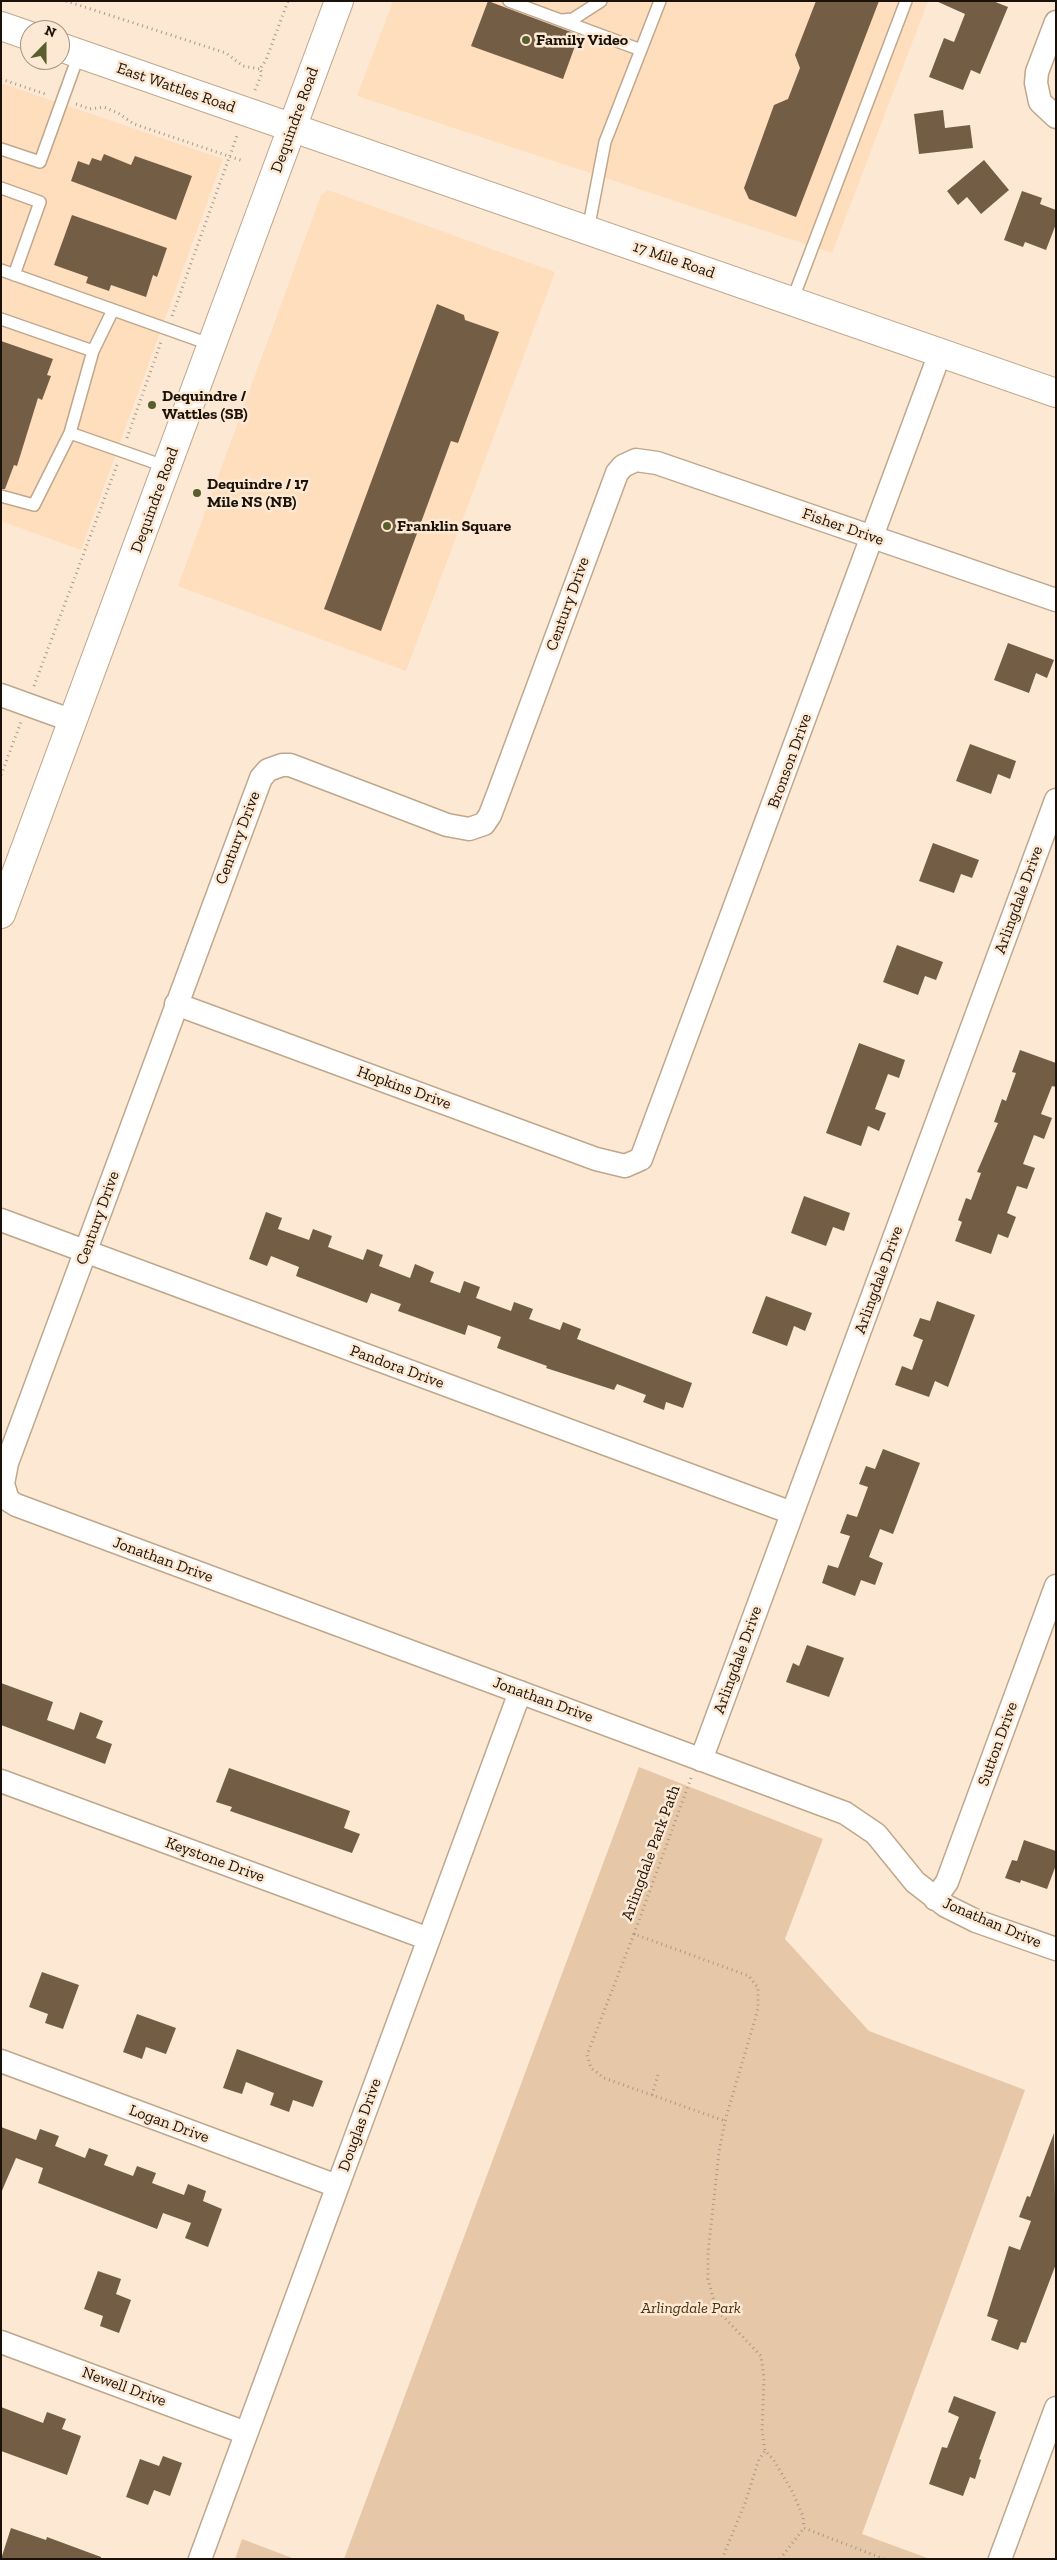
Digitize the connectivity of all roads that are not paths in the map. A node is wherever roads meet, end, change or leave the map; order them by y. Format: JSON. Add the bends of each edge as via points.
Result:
{"nodes":[{"id":1,"x":339,"y":1,"type":"edge"},
{"id":2,"x":509,"y":1,"type":"edge"},
{"id":3,"x":660,"y":1,"type":"edge"},
{"id":4,"x":906,"y":1,"type":"edge"},
{"id":5,"x":597,"y":2,"type":"edge"},
{"id":6,"x":560,"y":20,"type":"junction"},
{"id":7,"x":1056,"y":22,"type":"edge"},
{"id":8,"x":1,"y":26,"type":"edge"},
{"id":9,"x":20,"y":33,"type":"edge"},
{"id":10,"x":641,"y":50,"type":"junction"},
{"id":11,"x":70,"y":51,"type":"edge"},
{"id":12,"x":64,"y":70,"type":"edge"},
{"id":13,"x":1048,"y":110,"type":"edge"},
{"id":14,"x":292,"y":128,"type":"junction"},
{"id":15,"x":1,"y":149,"type":"edge"},
{"id":16,"x":1,"y":188,"type":"edge"},
{"id":17,"x":588,"y":230,"type":"junction"},
{"id":18,"x":1,"y":270,"type":"edge"},
{"id":19,"x":14,"y":275,"type":"junction"},
{"id":20,"x":792,"y":301,"type":"junction"},
{"id":21,"x":113,"y":310,"type":"junction"},
{"id":22,"x":1,"y":318,"type":"edge"},
{"id":23,"x":212,"y":345,"type":"junction"},
{"id":24,"x":93,"y":351,"type":"junction"},
{"id":25,"x":940,"y":353,"type":"junction"},
{"id":26,"x":1056,"y":393,"type":"edge"},
{"id":27,"x":70,"y":433,"type":"junction"},
{"id":28,"x":630,"y":462,"type":"joint"},
{"id":29,"x":167,"y":467,"type":"junction"},
{"id":30,"x":1,"y":496,"type":"edge"},
{"id":31,"x":873,"y":538,"type":"junction"},
{"id":32,"x":1056,"y":600,"type":"edge"},
{"id":33,"x":1,"y":694,"type":"edge"},
{"id":34,"x":73,"y":721,"type":"junction"},
{"id":35,"x":1056,"y":800,"type":"edge"},
{"id":36,"x":1,"y":913,"type":"edge"},
{"id":37,"x":176,"y":1004,"type":"junction"},
{"id":38,"x":633,"y":1164,"type":"joint"},
{"id":39,"x":1,"y":1220,"type":"edge"},
{"id":40,"x":86,"y":1252,"type":"junction"},
{"id":41,"x":4,"y":1492,"type":"joint"},
{"id":42,"x":792,"y":1513,"type":"junction"},
{"id":43,"x":1056,"y":1586,"type":"edge"},
{"id":44,"x":520,"y":1692,"type":"junction"},
{"id":45,"x":701,"y":1760,"type":"junction"},
{"id":46,"x":1,"y":1781,"type":"edge"},
{"id":47,"x":935,"y":1899,"type":"junction"},
{"id":48,"x":429,"y":1939,"type":"junction"},
{"id":49,"x":1056,"y":1949,"type":"edge"},
{"id":50,"x":1,"y":2061,"type":"edge"},
{"id":51,"x":337,"y":2186,"type":"junction"},
{"id":52,"x":1,"y":2342,"type":"edge"},
{"id":53,"x":1056,"y":2408,"type":"edge"},
{"id":54,"x":246,"y":2432,"type":"junction"},
{"id":55,"x":200,"y":2559,"type":"edge"},
{"id":56,"x":1000,"y":2559,"type":"edge"}],
"edges":[{"from":1,"to":14,"type":"main road","name":"Dequindre Road"},
{"from":2,"to":6,"type":"lane"},
{"from":3,"to":10,"type":"lane"},
{"from":4,"to":20,"type":"lane"},
{"from":5,"to":6,"type":"lane","via":[[574,19]]},
{"from":6,"to":10,"type":"lane"},
{"from":7,"to":13,"type":"street","via":[[1037,72],[1037,93]]},
{"from":8,"to":9,"type":"main road"},
{"from":10,"to":17,"type":"lane","via":[[605,142]]},
{"from":11,"to":14,"type":"main road","name":"East Wattles Road"},
{"from":12,"to":15,"type":"lane","via":[[40,162]]},
{"from":14,"to":17,"type":"main road","name":"17 Mile Road"},
{"from":14,"to":23,"type":"main road","name":"Dequindre Road"},
{"from":16,"to":19,"type":"lane","via":[[40,202]]},
{"from":17,"to":20,"type":"main road","name":"17 Mile Road"},
{"from":18,"to":19,"type":"lane"},
{"from":19,"to":21,"type":"lane"},
{"from":20,"to":25,"type":"main road","name":"17 Mile Road"},
{"from":21,"to":23,"type":"lane"},
{"from":21,"to":24,"type":"lane"},
{"from":22,"to":24,"type":"lane"},
{"from":23,"to":29,"type":"main road","name":"Dequindre Road"},
{"from":24,"to":27,"type":"lane"},
{"from":25,"to":26,"type":"main road","name":"17 Mile Road"},
{"from":25,"to":31,"type":"street","name":"Bronson Drive"},
{"from":27,"to":29,"type":"lane"},
{"from":27,"to":30,"type":"lane","via":[[34,505]]},
{"from":28,"to":31,"type":"street","name":"Fisher Drive","via":[[646,460],[657,463]]},
{"from":28,"to":37,"type":"street","name":"Century Drive","via":[[617,473],[496,801],[484,824],[461,829],[290,765],[268,770],[257,788]]},
{"from":29,"to":34,"type":"main road","name":"Dequindre Road"},
{"from":31,"to":32,"type":"street","name":"Fisher Drive"},
{"from":31,"to":38,"type":"street","name":"Bronson Drive","via":[[645,1153]]},
{"from":33,"to":34,"type":"street"},
{"from":34,"to":36,"type":"main road","name":"Dequindre Road"},
{"from":35,"to":42,"type":"street","name":"Arlingdale Drive"},
{"from":37,"to":38,"type":"street","name":"Hopkins Drive","via":[[596,1159],[616,1166]]},
{"from":37,"to":40,"type":"street","name":"Century Drive"},
{"from":39,"to":40,"type":"street","name":"Pandora Drive"},
{"from":40,"to":41,"type":"street","name":"Century Drive","via":[[7,1463],[3,1477]]},
{"from":40,"to":42,"type":"street","name":"Pandora Drive"},
{"from":41,"to":44,"type":"street","name":"Jonathan Drive","via":[[16,1505]]},
{"from":42,"to":45,"type":"street","name":"Arlingdale Drive"},
{"from":43,"to":47,"type":"street","name":"Sutton Drive","via":[[947,1882]]},
{"from":44,"to":45,"type":"street","name":"Jonathan Drive"},
{"from":44,"to":48,"type":"street","name":"Douglas Drive"},
{"from":45,"to":47,"type":"street","name":"Jonathan Drive","via":[[838,1810],[861,1822],[876,1834],[915,1882]]},
{"from":46,"to":48,"type":"street","name":"Keystone Drive"},
{"from":47,"to":49,"type":"street","name":"Jonathan Drive","via":[[970,1918]]},
{"from":48,"to":51,"type":"street","name":"Douglas Drive"},
{"from":50,"to":51,"type":"street","name":"Logan Drive"},
{"from":51,"to":54,"type":"street","name":"Douglas Drive"},
{"from":52,"to":54,"type":"street","name":"Newell Drive"},
{"from":53,"to":56,"type":"street"},
{"from":54,"to":55,"type":"street","name":"Douglas Drive"}]}
